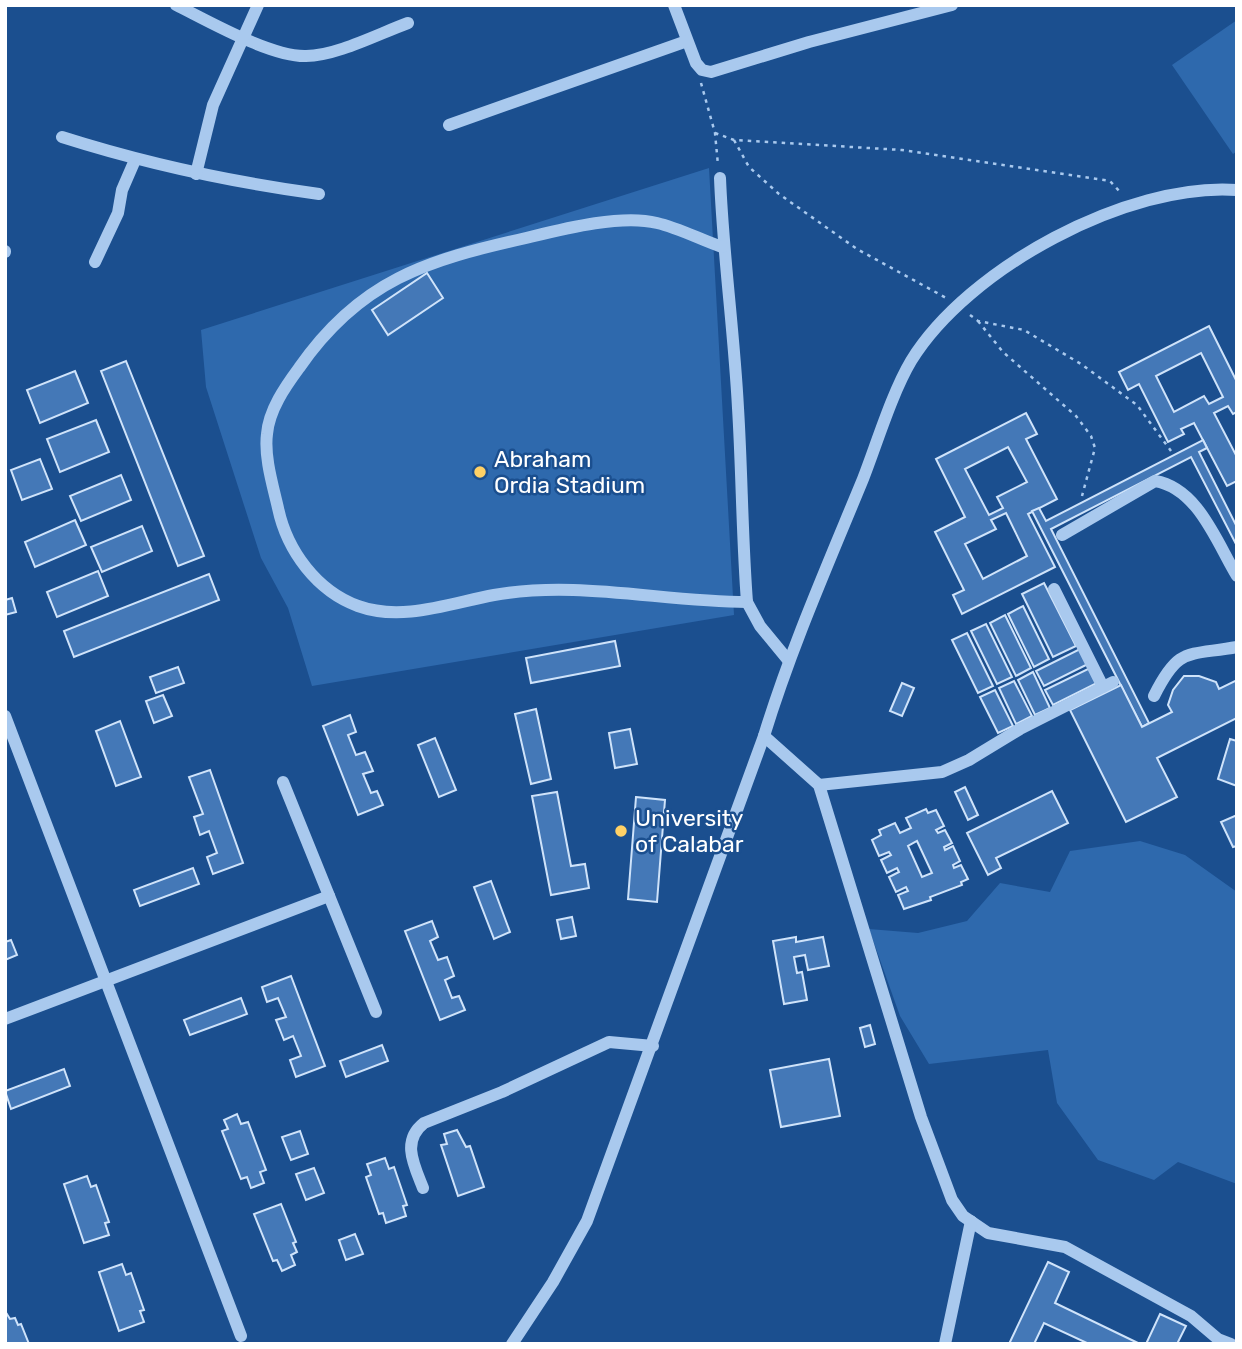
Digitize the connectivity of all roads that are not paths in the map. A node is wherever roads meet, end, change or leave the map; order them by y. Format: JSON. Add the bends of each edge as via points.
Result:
{"nodes":[{"id":1,"x":176,"y":5,"type":"edge"},
{"id":2,"x":258,"y":5,"type":"edge"},
{"id":3,"x":674,"y":5,"type":"edge"},
{"id":4,"x":952,"y":5,"type":"edge"},
{"id":5,"x":408,"y":23,"type":"dead end"},
{"id":6,"x":242,"y":37,"type":"junction"},
{"id":7,"x":687,"y":41,"type":"junction"},
{"id":8,"x":449,"y":125,"type":"dead end"},
{"id":9,"x":62,"y":137,"type":"dead end"},
{"id":10,"x":135,"y":160,"type":"junction"},
{"id":11,"x":196,"y":174,"type":"junction"},
{"id":12,"x":720,"y":178,"type":"road end"},
{"id":13,"x":1237,"y":190,"type":"edge"},
{"id":14,"x":319,"y":194,"type":"dead end"},
{"id":15,"x":722,"y":247,"type":"junction"},
{"id":16,"x":95,"y":262,"type":"dead end"},
{"id":17,"x":1062,"y":535,"type":"dead end"},
{"id":18,"x":1237,"y":576,"type":"edge"},
{"id":19,"x":1054,"y":589,"type":"dead end"},
{"id":20,"x":747,"y":602,"type":"junction"},
{"id":21,"x":1237,"y":647,"type":"edge"},
{"id":22,"x":788,"y":660,"type":"junction"},
{"id":23,"x":1154,"y":696,"type":"dead end"},
{"id":24,"x":5,"y":716,"type":"edge"},
{"id":25,"x":764,"y":736,"type":"junction"},
{"id":26,"x":10,"y":746,"type":"edge"},
{"id":27,"x":284,"y":782,"type":"dead end"},
{"id":28,"x":819,"y":785,"type":"junction"},
{"id":29,"x":329,"y":896,"type":"junction"},
{"id":30,"x":106,"y":981,"type":"junction"},
{"id":31,"x":376,"y":1012,"type":"dead end"},
{"id":32,"x":5,"y":1019,"type":"edge"},
{"id":33,"x":653,"y":1046,"type":"junction"},
{"id":34,"x":423,"y":1188,"type":"dead end"},
{"id":35,"x":971,"y":1221,"type":"junction"},
{"id":36,"x":241,"y":1336,"type":"dead end"},
{"id":37,"x":1232,"y":1341,"type":"edge"},
{"id":38,"x":512,"y":1344,"type":"edge"},
{"id":39,"x":945,"y":1344,"type":"edge"}],
"edges":[{"from":1,"to":6,"type":"street"},
{"from":2,"to":6,"type":"street"},
{"from":3,"to":7,"type":"street"},
{"from":4,"to":7,"type":"street","via":[[711,72],[696,63]]},
{"from":5,"to":6,"type":"street","via":[[305,57]]},
{"from":6,"to":11,"type":"street","via":[[214,105]]},
{"from":7,"to":8,"type":"street"},
{"from":9,"to":10,"type":"street"},
{"from":10,"to":11,"type":"street"},
{"from":10,"to":16,"type":"street","via":[[118,213]]},
{"from":11,"to":14,"type":"street"},
{"from":12,"to":15,"type":"street"},
{"from":13,"to":22,"type":"street","via":[[1153,198],[1073,228],[989,278],[959,305],[910,362]]},
{"from":15,"to":20,"type":"street","via":[[733,326]]},
{"from":15,"to":20,"type":"street","via":[[656,222],[617,222],[568,228],[434,262],[387,282],[350,307],[311,350],[280,396],[266,435],[281,524],[300,559],[326,590],[360,607],[393,612],[544,590]]},
{"from":17,"to":18,"type":"street","via":[[1155,481],[1161,482],[1190,499]]},
{"from":19,"to":28,"type":"street","via":[[1108,685],[942,772]]},
{"from":20,"to":22,"type":"street"},
{"from":21,"to":23,"type":"street","via":[[1177,659]]},
{"from":22,"to":25,"type":"street"},
{"from":24,"to":26,"type":"street"},
{"from":25,"to":28,"type":"street"},
{"from":25,"to":33,"type":"street"},
{"from":26,"to":30,"type":"street"},
{"from":27,"to":29,"type":"street"},
{"from":28,"to":35,"type":"street","via":[[921,1117],[952,1200]]},
{"from":29,"to":30,"type":"street"},
{"from":29,"to":31,"type":"street"},
{"from":30,"to":32,"type":"street"},
{"from":30,"to":36,"type":"street"},
{"from":33,"to":34,"type":"street","via":[[609,1042],[424,1123],[414,1131],[410,1152]]},
{"from":33,"to":38,"type":"street","via":[[587,1221]]},
{"from":35,"to":37,"type":"street","via":[[988,1233],[1065,1247],[1191,1316],[1218,1339]]},
{"from":35,"to":39,"type":"street"}]}
